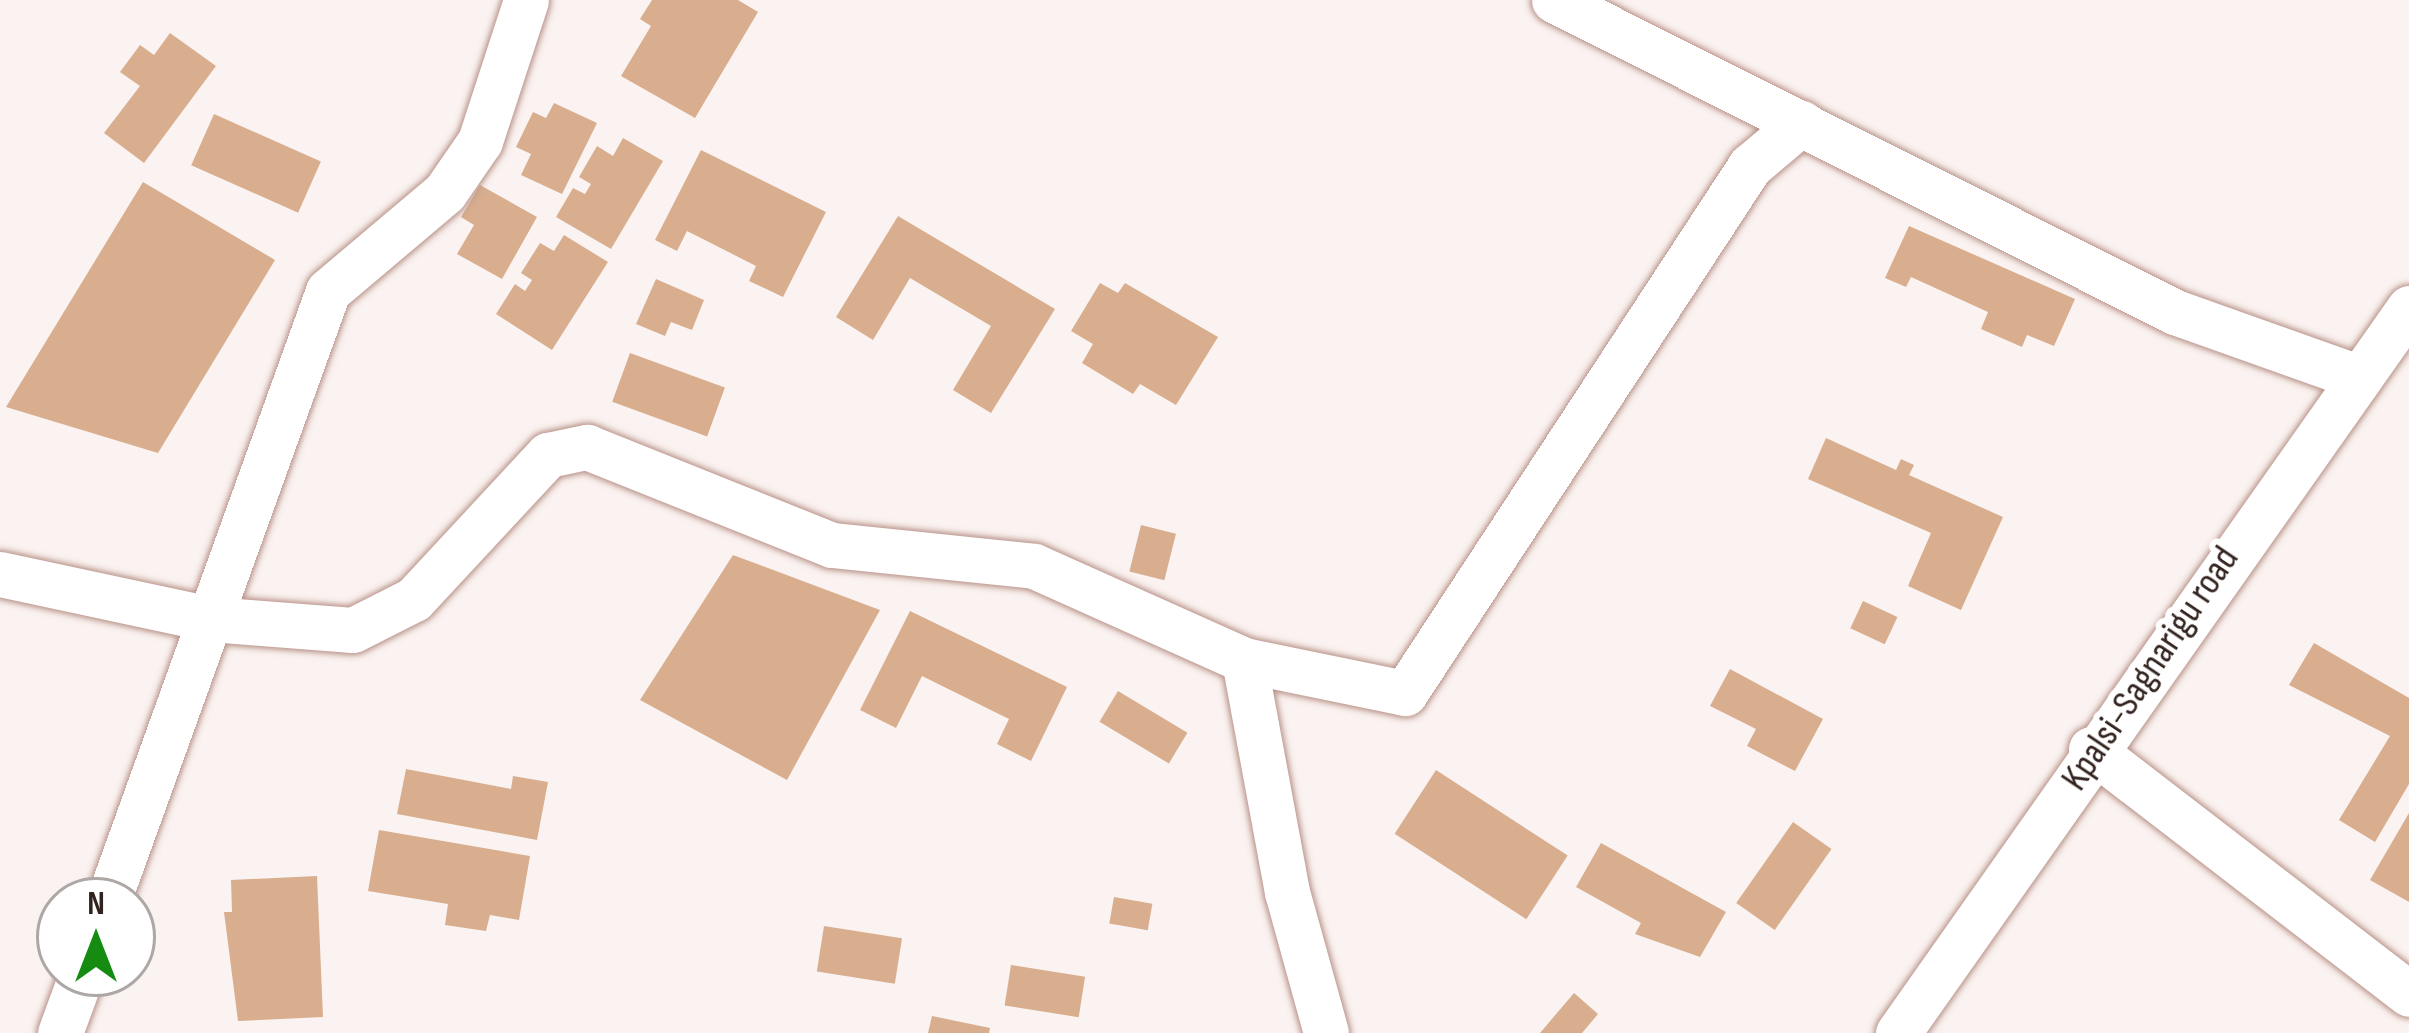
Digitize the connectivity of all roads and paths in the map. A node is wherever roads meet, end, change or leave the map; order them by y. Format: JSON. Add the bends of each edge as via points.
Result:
{"nodes":[{"id":1,"x":526,"y":0,"type":"edge"},
{"id":2,"x":1554,"y":0,"type":"edge"},
{"id":3,"x":1801,"y":122,"type":"junction"},
{"id":4,"x":2409,"y":308,"type":"edge"},
{"id":5,"x":2360,"y":378,"type":"junction"},
{"id":6,"x":0,"y":574,"type":"edge"},
{"id":7,"x":210,"y":619,"type":"junction"},
{"id":8,"x":1244,"y":660,"type":"junction"},
{"id":9,"x":2091,"y":749,"type":"junction"},
{"id":10,"x":117,"y":877,"type":"edge"},
{"id":11,"x":2409,"y":994,"type":"edge"},
{"id":12,"x":73,"y":997,"type":"edge"},
{"id":13,"x":1893,"y":1032,"type":"edge"},
{"id":14,"x":60,"y":1033,"type":"edge"},
{"id":15,"x":1326,"y":1033,"type":"edge"}],
"edges":[{"from":1,"to":7,"type":"street","via":[[469,158],[445,192],[328,291]]},
{"from":2,"to":3,"type":"street"},
{"from":3,"to":5,"type":"street","via":[[2175,312]]},
{"from":3,"to":8,"type":"street","via":[[1750,166],[1405,694]]},
{"from":4,"to":5,"type":"street","name":"Kpalsi-Sagnarigu road"},
{"from":5,"to":9,"type":"street","name":"Kpalsi-Sagnarigu road"},
{"from":6,"to":7,"type":"street"},
{"from":7,"to":8,"type":"street","via":[[353,630],[414,599],[548,455],[587,447],[832,545],[1034,566]]},
{"from":7,"to":10,"type":"street"},
{"from":8,"to":15,"type":"street","via":[[1287,892]]},
{"from":9,"to":11,"type":"street"},
{"from":9,"to":13,"type":"street","name":"Kpalsi-Sagnarigu road","via":[[2021,870]]},
{"from":12,"to":14,"type":"street"}]}
